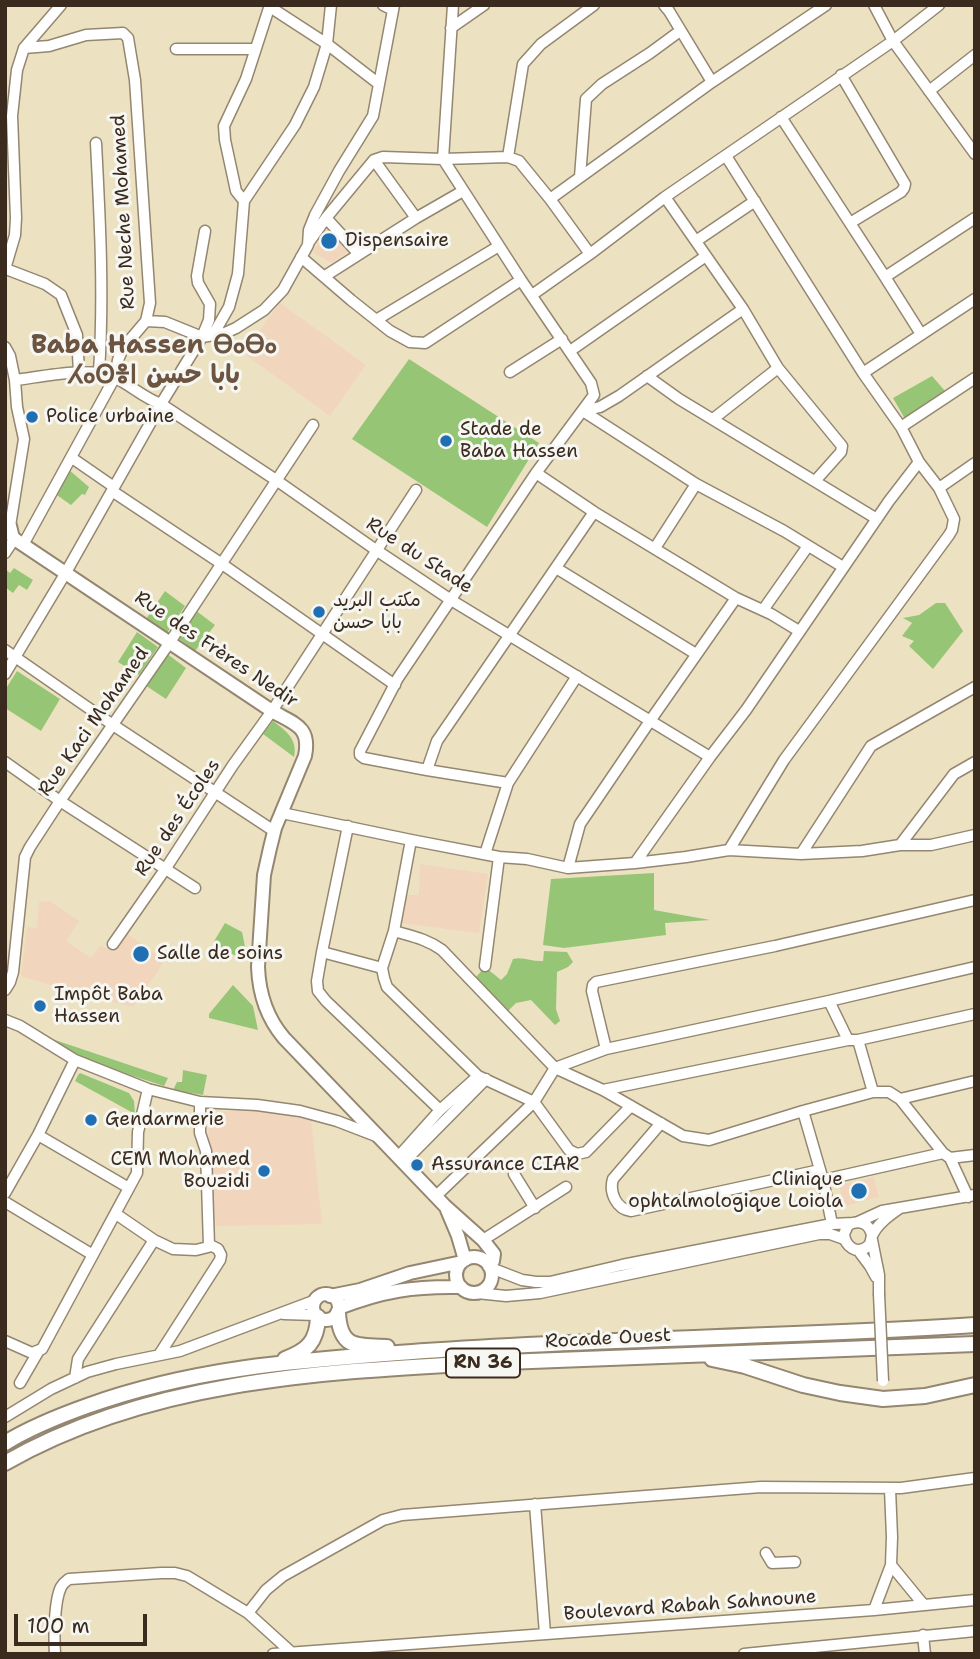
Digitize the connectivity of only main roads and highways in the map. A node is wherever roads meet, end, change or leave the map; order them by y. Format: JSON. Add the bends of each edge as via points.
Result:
{"nodes":[{"id":1,"x":13,"y":532,"type":"edge"},
{"id":2,"x":445,"y":1206,"type":"junction"},
{"id":3,"x":463,"y":1261,"type":"junction"},
{"id":4,"x":490,"y":1267,"type":"junction"},
{"id":5,"x":461,"y":1287,"type":"junction"},
{"id":6,"x":330,"y":1296,"type":"junction"},
{"id":7,"x":338,"y":1311,"type":"junction"},
{"id":8,"x":317,"y":1316,"type":"junction"},
{"id":9,"x":975,"y":1325,"type":"edge"},
{"id":10,"x":975,"y":1344,"type":"edge"},
{"id":11,"x":405,"y":1353,"type":"junction"},
{"id":12,"x":694,"y":1354,"type":"junction"},
{"id":13,"x":271,"y":1364,"type":"junction"},
{"id":14,"x":975,"y":1385,"type":"edge"},
{"id":15,"x":5,"y":1443,"type":"edge"},
{"id":16,"x":5,"y":1463,"type":"edge"}],
"edges":[{"from":1,"to":2,"type":"main road","name":"Rue des Frères Nedir","via":[[65,574],[306,735],[305,756],[274,831],[264,875],[258,979],[269,1017]]},
{"from":2,"to":3,"type":"main road","name":"Rue des Frères Nedir"},
{"from":2,"to":4,"type":"main road","name":"Rue des Frères Nedir","via":[[494,1254]]},
{"from":3,"to":4,"type":"main road","via":[[475,1258]]},
{"from":3,"to":5,"type":"main road","via":[[456,1277]]},
{"from":3,"to":6,"type":"main road"},
{"from":4,"to":5,"type":"main road","via":[[492,1279],[487,1288],[471,1293]]},
{"from":5,"to":7,"type":"main road","via":[[394,1291]]},
{"from":6,"to":7,"type":"main road","via":[[337,1301]]},
{"from":6,"to":8,"type":"main road","via":[[316,1300]]},
{"from":7,"to":8,"type":"main road","via":[[329,1320]]},
{"from":7,"to":11,"type":"highway","via":[[340,1332],[347,1341]]},
{"from":8,"to":13,"type":"highway","via":[[315,1338],[307,1348]]},
{"from":9,"to":11,"type":"highway","name":"Rocade Ouest"},
{"from":10,"to":12,"type":"highway","name":"Rocade Ouest","number":"RN 36"},
{"from":11,"to":13,"type":"highway","name":"Rocade Ouest"},
{"from":12,"to":14,"type":"highway","via":[[803,1385],[883,1399]]},
{"from":12,"to":16,"type":"highway","name":"Rocade Ouest","number":"RN 36","via":[[415,1367],[232,1385],[98,1420]]},
{"from":13,"to":15,"type":"highway","name":"Rocade Ouest","via":[[183,1378],[111,1397]]}]}
